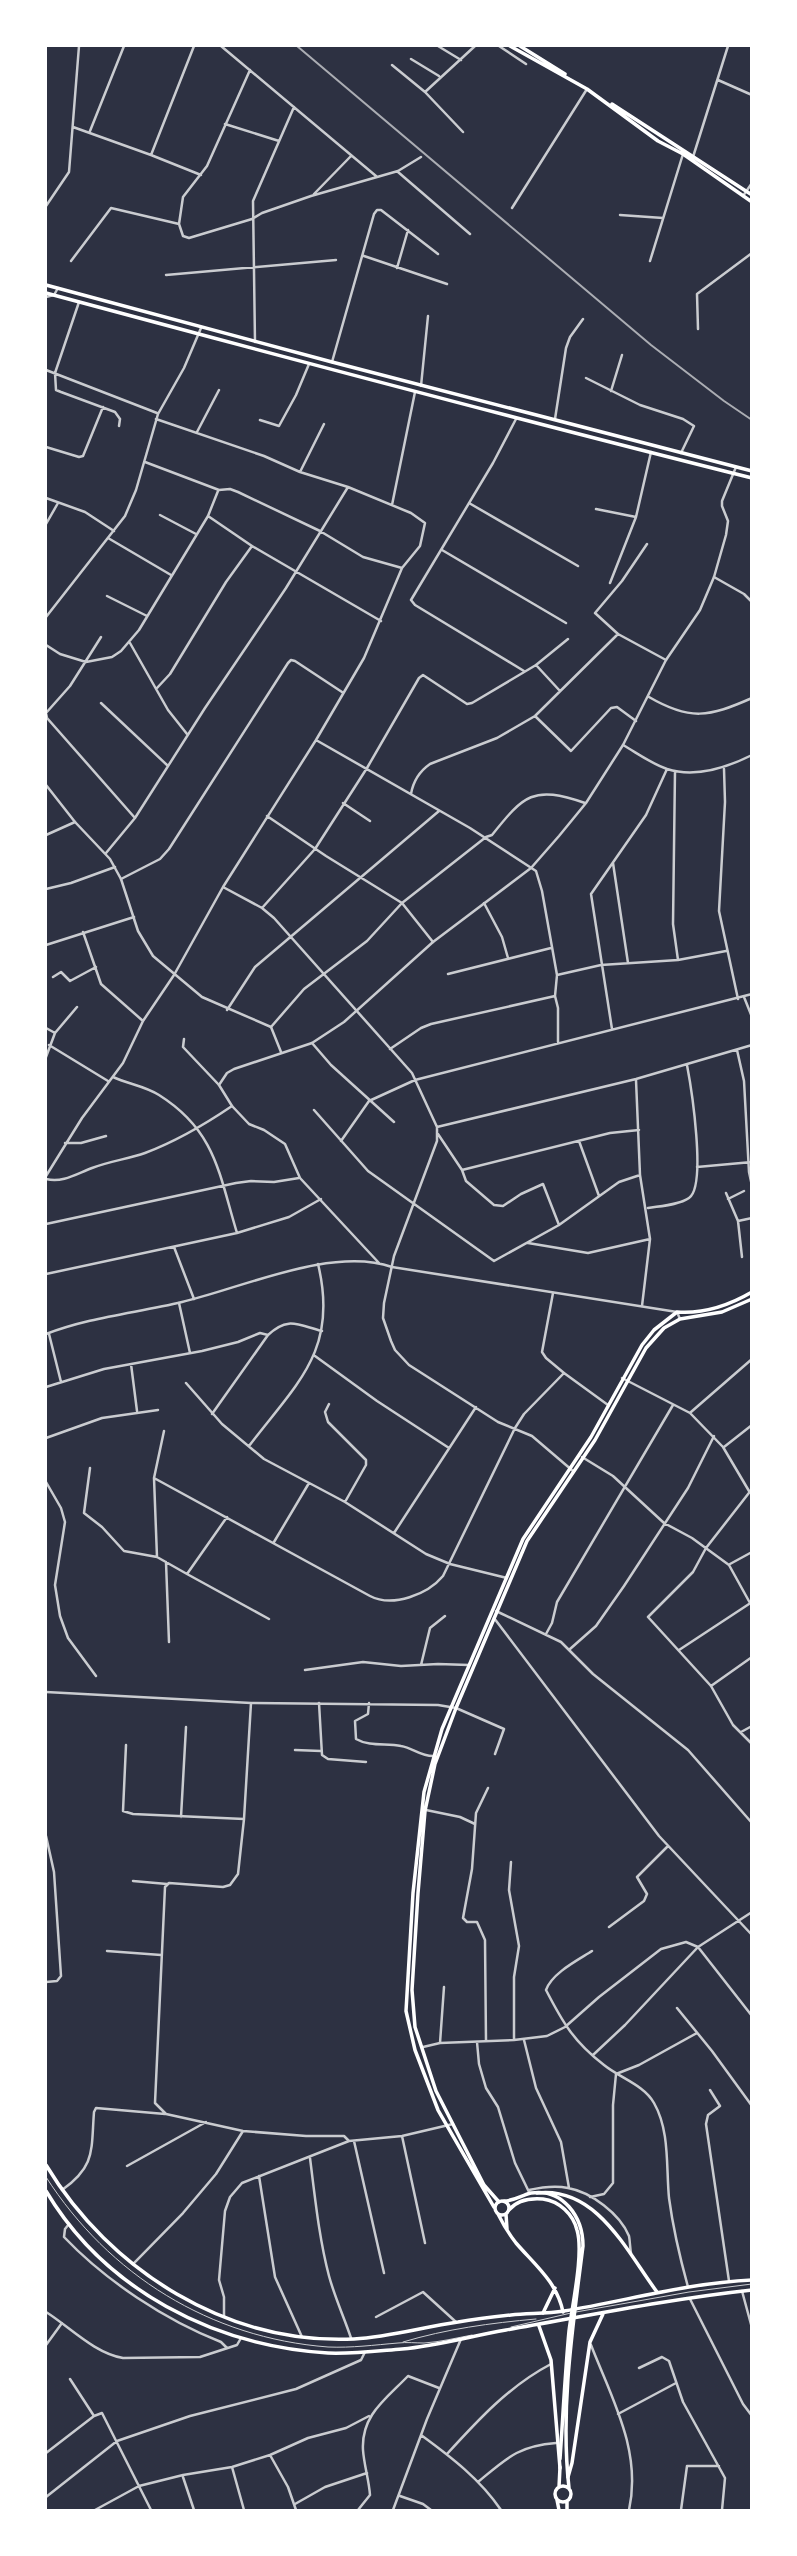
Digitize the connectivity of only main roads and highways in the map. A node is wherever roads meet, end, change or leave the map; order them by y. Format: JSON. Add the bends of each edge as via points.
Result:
{"nodes":[{"id":1,"x":510,"y":46,"type":"edge"},
{"id":2,"x":520,"y":46,"type":"edge"},
{"id":3,"x":751,"y":195,"type":"edge"},
{"id":4,"x":751,"y":202,"type":"edge"},
{"id":5,"x":46,"y":285,"type":"edge"},
{"id":6,"x":46,"y":295,"type":"edge"},
{"id":7,"x":359,"y":369,"type":"junction"},
{"id":8,"x":357,"y":376,"type":"junction"},
{"id":9,"x":402,"y":381,"type":"junction"},
{"id":10,"x":400,"y":388,"type":"junction"},
{"id":11,"x":751,"y":471,"type":"edge"},
{"id":12,"x":751,"y":478,"type":"edge"},
{"id":13,"x":751,"y":1292,"type":"edge"},
{"id":14,"x":751,"y":1299,"type":"edge"},
{"id":15,"x":624,"y":1379,"type":"junction"},
{"id":16,"x":581,"y":1456,"type":"junction"},
{"id":17,"x":494,"y":1617,"type":"junction"},
{"id":18,"x":454,"y":1707,"type":"junction"},
{"id":19,"x":428,"y":1782,"type":"junction"},
{"id":20,"x":46,"y":2165,"type":"edge"},
{"id":21,"x":46,"y":2191,"type":"edge"},
{"id":22,"x":537,"y":2193,"type":"junction"},
{"id":23,"x":502,"y":2202,"type":"junction"},
{"id":24,"x":494,"y":2207,"type":"junction"},
{"id":25,"x":507,"y":2212,"type":"junction"},
{"id":26,"x":498,"y":2214,"type":"junction"},
{"id":27,"x":507,"y":2231,"type":"junction"},
{"id":28,"x":751,"y":2282,"type":"edge"},
{"id":29,"x":555,"y":2288,"type":"junction"},
{"id":30,"x":577,"y":2288,"type":"junction"},
{"id":31,"x":751,"y":2290,"type":"edge"},
{"id":32,"x":657,"y":2292,"type":"junction"},
{"id":33,"x":563,"y":2312,"type":"junction"},
{"id":34,"x":543,"y":2314,"type":"junction"},
{"id":35,"x":603,"y":2314,"type":"junction"},
{"id":36,"x":539,"y":2326,"type":"junction"},
{"id":37,"x":571,"y":2334,"type":"junction"},
{"id":38,"x":560,"y":2468,"type":"junction"},
{"id":39,"x":568,"y":2477,"type":"junction"},
{"id":40,"x":559,"y":2487,"type":"junction"},
{"id":41,"x":569,"y":2488,"type":"junction"},
{"id":42,"x":557,"y":2500,"type":"junction"},
{"id":43,"x":567,"y":2501,"type":"junction"},
{"id":44,"x":559,"y":2511,"type":"edge"},
{"id":45,"x":567,"y":2511,"type":"edge"}],
"edges":[{"from":1,"to":4,"type":"main road","via":[[587,89]]},
{"from":2,"to":3,"type":"main road"},
{"from":5,"to":7,"type":"main road"},
{"from":6,"to":8,"type":"main road"},
{"from":7,"to":8,"type":"main road"},
{"from":7,"to":9,"type":"main road"},
{"from":8,"to":10,"type":"main road"},
{"from":9,"to":10,"type":"main road"},
{"from":9,"to":11,"type":"main road"},
{"from":10,"to":12,"type":"main road"},
{"from":13,"to":15,"type":"main road","via":[[721,1307],[677,1312],[650,1334]]},
{"from":14,"to":15,"type":"main road","via":[[664,1328]]},
{"from":15,"to":16,"type":"main road"},
{"from":15,"to":16,"type":"main road"},
{"from":16,"to":17,"type":"main road","via":[[528,1530]]},
{"from":17,"to":18,"type":"main road"},
{"from":17,"to":18,"type":"main road"},
{"from":18,"to":19,"type":"main road"},
{"from":18,"to":19,"type":"main road","via":[[433,1756]]},
{"from":19,"to":23,"type":"main road","via":[[413,2012],[436,2091],[484,2185]]},
{"from":19,"to":24,"type":"main road","via":[[416,1855],[407,2011],[415,2050],[445,2126]]},
{"from":20,"to":34,"type":"main road","via":[[50,2179],[80,2215],[133,2264],[196,2306],[224,2318],[275,2333],[352,2339]]},
{"from":21,"to":36,"type":"main road","via":[[93,2251],[156,2301],[188,2319],[261,2344],[328,2353],[365,2352],[431,2346]]},
{"from":22,"to":23,"type":"main road"},
{"from":22,"to":30,"type":"main road","via":[[564,2202],[580,2221],[583,2246]]},
{"from":22,"to":32,"type":"main road","via":[[554,2192],[581,2202],[606,2222]]},
{"from":23,"to":24,"type":"main road"},
{"from":23,"to":25,"type":"main road"},
{"from":24,"to":26,"type":"main road"},
{"from":25,"to":26,"type":"main road"},
{"from":25,"to":27,"type":"main road"},
{"from":25,"to":30,"type":"main road","via":[[512,2205],[533,2198],[555,2203],[568,2213],[579,2240]]},
{"from":26,"to":27,"type":"main road"},
{"from":27,"to":29,"type":"main road"},
{"from":28,"to":32,"type":"main road"},
{"from":29,"to":33,"type":"main road"},
{"from":29,"to":34,"type":"main road"},
{"from":30,"to":37,"type":"main road"},
{"from":31,"to":35,"type":"main road"},
{"from":32,"to":33,"type":"main road"},
{"from":33,"to":34,"type":"main road"},
{"from":35,"to":36,"type":"main road"},
{"from":35,"to":39,"type":"main road","via":[[590,2342]]},
{"from":36,"to":38,"type":"main road","via":[[550,2352]]},
{"from":37,"to":38,"type":"main road"},
{"from":37,"to":39,"type":"main road"},
{"from":38,"to":40,"type":"main road"},
{"from":39,"to":41,"type":"main road"},
{"from":40,"to":41,"type":"main road"},
{"from":40,"to":42,"type":"main road"},
{"from":41,"to":43,"type":"main road"},
{"from":42,"to":43,"type":"main road"},
{"from":42,"to":44,"type":"main road"},
{"from":43,"to":45,"type":"main road"}]}
